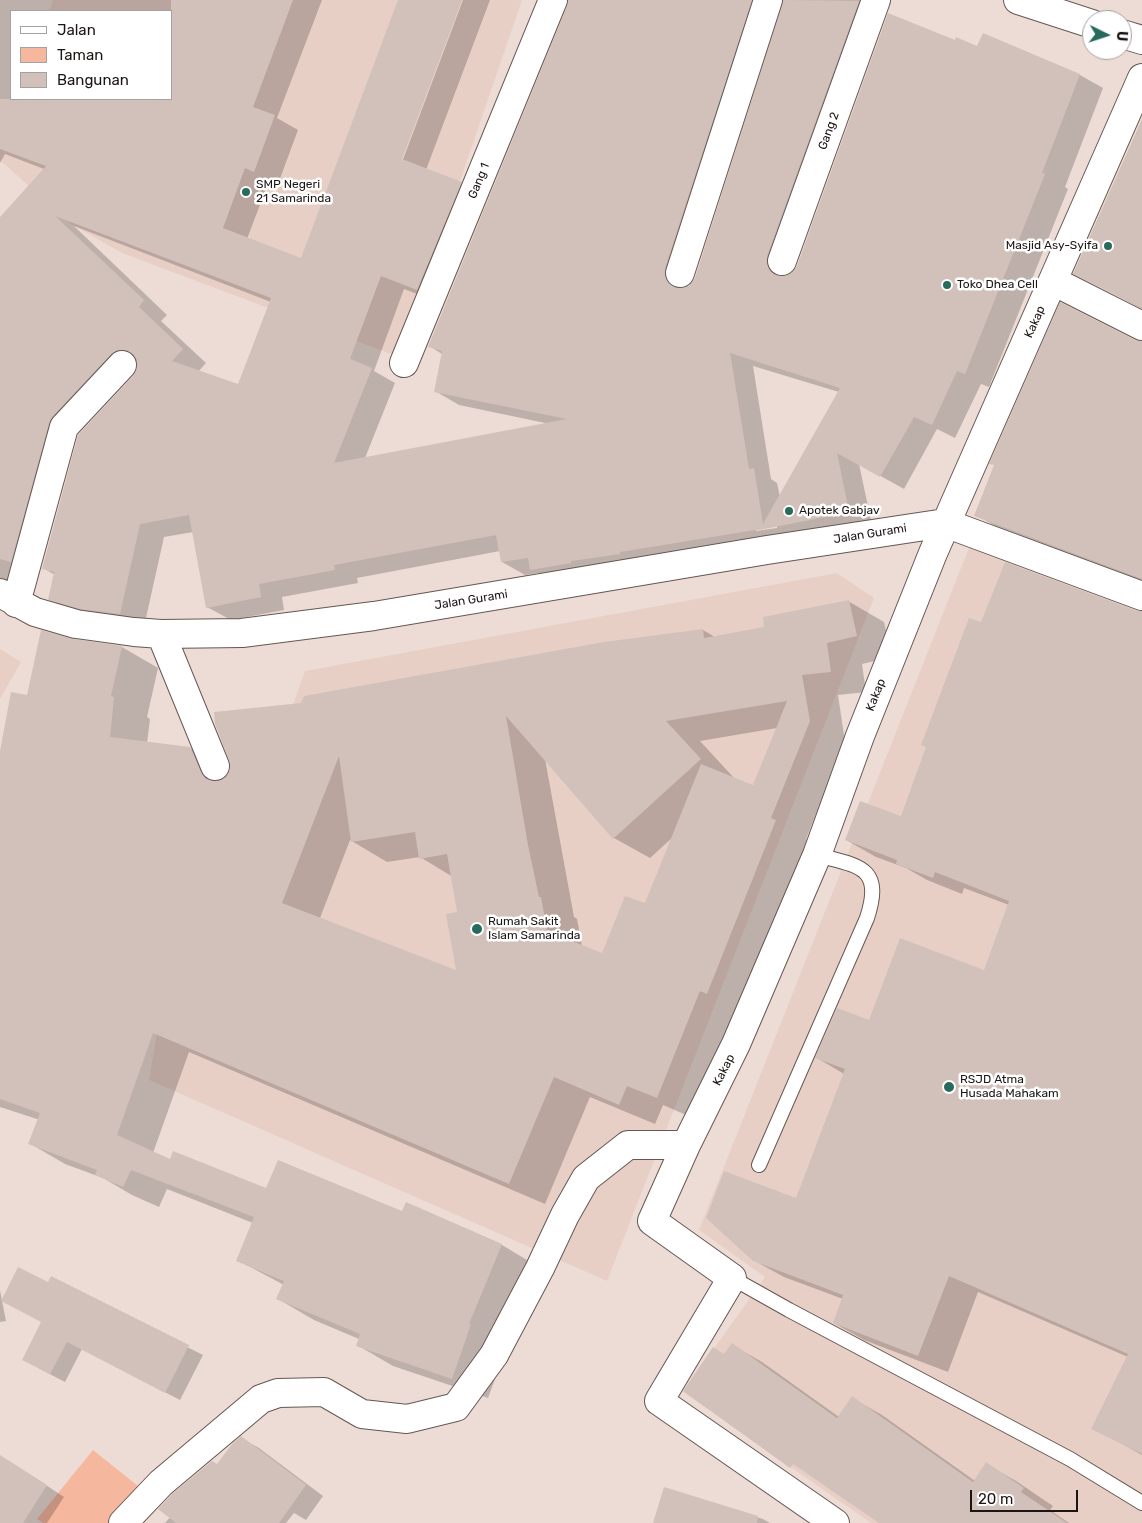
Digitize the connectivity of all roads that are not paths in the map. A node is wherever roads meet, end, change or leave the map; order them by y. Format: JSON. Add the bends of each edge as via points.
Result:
{"nodes":[{"id":1,"x":553,"y":0,"type":"edge"},
{"id":2,"x":768,"y":0,"type":"edge"},
{"id":3,"x":876,"y":0,"type":"edge"},
{"id":4,"x":1018,"y":0,"type":"edge"},
{"id":5,"x":1082,"y":21,"type":"edge"},
{"id":6,"x":1142,"y":78,"type":"edge"},
{"id":7,"x":782,"y":261,"type":"dead end"},
{"id":8,"x":680,"y":273,"type":"dead end"},
{"id":9,"x":1053,"y":282,"type":"junction"},
{"id":10,"x":1142,"y":326,"type":"edge"},
{"id":11,"x":404,"y":363,"type":"dead end"},
{"id":12,"x":122,"y":364,"type":"dead end"},
{"id":13,"x":946,"y":523,"type":"junction"},
{"id":14,"x":1142,"y":596,"type":"edge"},
{"id":15,"x":8,"y":598,"type":"edge"},
{"id":16,"x":161,"y":634,"type":"junction"},
{"id":17,"x":215,"y":766,"type":"dead end"},
{"id":18,"x":817,"y":855,"type":"junction"},
{"id":19,"x":686,"y":1145,"type":"junction"},
{"id":20,"x":759,"y":1165,"type":"dead end"},
{"id":21,"x":732,"y":1278,"type":"junction"},
{"id":22,"x":1142,"y":1503,"type":"edge"},
{"id":23,"x":123,"y":1523,"type":"edge"},
{"id":24,"x":835,"y":1523,"type":"edge"}],
"edges":[{"from":1,"to":11,"type":"street","name":"Gang 1"},
{"from":2,"to":8,"type":"street"},
{"from":3,"to":7,"type":"street","name":"Gang 2"},
{"from":4,"to":5,"type":"street"},
{"from":6,"to":9,"type":"street","name":"Kakap"},
{"from":9,"to":10,"type":"street"},
{"from":9,"to":13,"type":"street","name":"Kakap"},
{"from":12,"to":15,"type":"street","via":[[64,427]]},
{"from":13,"to":14,"type":"street"},
{"from":13,"to":16,"type":"street","name":"Jalan Gurami","via":[[374,616],[242,633]]},
{"from":13,"to":18,"type":"street","name":"Kakap","via":[[860,736]]},
{"from":15,"to":16,"type":"street","name":"Jalan Gurami","via":[[35,612],[76,624]]},
{"from":16,"to":17,"type":"street"},
{"from":18,"to":19,"type":"street","name":"Kakap","via":[[736,1044]]},
{"from":18,"to":20,"type":"lane","via":[[866,872],[872,886],[872,898],[867,918]]},
{"from":19,"to":21,"type":"street","name":"Kakap","via":[[652,1221]]},
{"from":19,"to":23,"type":"street","via":[[628,1145],[586,1178],[494,1355],[456,1407],[408,1419],[362,1414],[324,1392],[278,1393],[261,1399],[161,1483]]},
{"from":21,"to":22,"type":"lane","via":[[1070,1459]]},
{"from":21,"to":24,"type":"street","via":[[658,1402]]}]}
